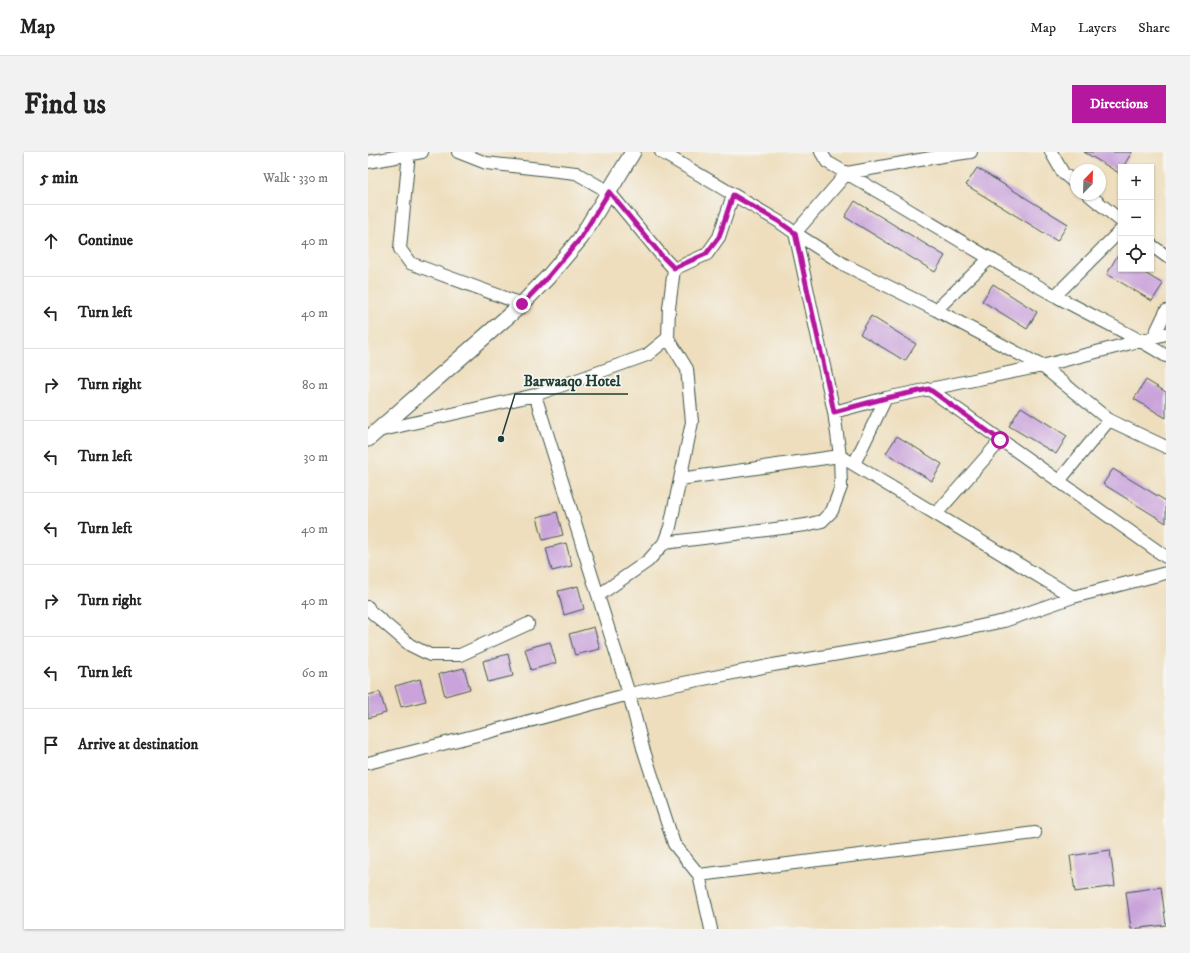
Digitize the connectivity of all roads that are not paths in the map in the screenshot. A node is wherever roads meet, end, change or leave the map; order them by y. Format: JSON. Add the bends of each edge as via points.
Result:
{"nodes":[{"id":1,"x":422,"y":152,"type":"edge"},
{"id":2,"x":458,"y":152,"type":"edge"},
{"id":3,"x":633,"y":152,"type":"edge"},
{"id":4,"x":661,"y":152,"type":"edge"},
{"id":5,"x":821,"y":152,"type":"edge"},
{"id":6,"x":971,"y":152,"type":"edge"},
{"id":7,"x":1051,"y":152,"type":"edge"},
{"id":8,"x":409,"y":153,"type":"edge"},
{"id":9,"x":942,"y":154,"type":"edge"},
{"id":10,"x":368,"y":162,"type":"edge"},
{"id":11,"x":847,"y":173,"type":"junction"},
{"id":12,"x":1070,"y":179,"type":"edge"},
{"id":13,"x":609,"y":192,"type":"junction"},
{"id":14,"x":733,"y":195,"type":"junction"},
{"id":15,"x":1095,"y":200,"type":"edge"},
{"id":16,"x":1118,"y":219,"type":"edge"},
{"id":17,"x":795,"y":233,"type":"junction"},
{"id":18,"x":1118,"y":233,"type":"edge"},
{"id":19,"x":1154,"y":247,"type":"edge"},
{"id":20,"x":1166,"y":256,"type":"edge"},
{"id":21,"x":990,"y":258,"type":"junction"},
{"id":22,"x":674,"y":268,"type":"junction"},
{"id":23,"x":1055,"y":296,"type":"junction"},
{"id":24,"x":522,"y":304,"type":"junction"},
{"id":25,"x":936,"y":310,"type":"junction"},
{"id":26,"x":1166,"y":311,"type":"edge"},
{"id":27,"x":1154,"y":337,"type":"edge"},
{"id":28,"x":668,"y":338,"type":"junction"},
{"id":29,"x":1166,"y":356,"type":"edge"},
{"id":30,"x":1042,"y":366,"type":"junction"},
{"id":31,"x":929,"y":389,"type":"junction"},
{"id":32,"x":535,"y":395,"type":"junction"},
{"id":33,"x":886,"y":398,"type":"junction"},
{"id":34,"x":834,"y":412,"type":"junction"},
{"id":35,"x":1109,"y":420,"type":"junction"},
{"id":36,"x":372,"y":435,"type":"edge"},
{"id":37,"x":1000,"y":440,"type":"junction"},
{"id":38,"x":1166,"y":447,"type":"edge"},
{"id":39,"x":840,"y":456,"type":"junction"},
{"id":40,"x":854,"y":464,"type":"junction"},
{"id":41,"x":680,"y":479,"type":"junction"},
{"id":42,"x":1059,"y":481,"type":"junction"},
{"id":43,"x":936,"y":514,"type":"junction"},
{"id":44,"x":664,"y":543,"type":"junction"},
{"id":45,"x":1166,"y":557,"type":"edge"},
{"id":46,"x":1166,"y":573,"type":"edge"},
{"id":47,"x":599,"y":595,"type":"junction"},
{"id":48,"x":1073,"y":598,"type":"junction"},
{"id":49,"x":368,"y":607,"type":"edge"},
{"id":50,"x":528,"y":624,"type":"dead end"},
{"id":51,"x":629,"y":694,"type":"junction"},
{"id":52,"x":368,"y":763,"type":"edge"},
{"id":53,"x":1035,"y":833,"type":"dead end"},
{"id":54,"x":699,"y":875,"type":"junction"},
{"id":55,"x":711,"y":929,"type":"edge"}],
"edges":[{"from":1,"to":8,"type":"street"},
{"from":2,"to":13,"type":"street","via":[[486,163],[576,173]]},
{"from":3,"to":13,"type":"street"},
{"from":4,"to":14,"type":"street"},
{"from":5,"to":11,"type":"street","via":[[827,162]]},
{"from":6,"to":9,"type":"street"},
{"from":7,"to":12,"type":"street","via":[[1062,173]]},
{"from":8,"to":10,"type":"street"},
{"from":8,"to":24,"type":"street","via":[[400,249],[410,263]]},
{"from":9,"to":11,"type":"street"},
{"from":11,"to":17,"type":"street"},
{"from":11,"to":21,"type":"street"},
{"from":13,"to":22,"type":"street"},
{"from":13,"to":24,"type":"street","via":[[580,239]]},
{"from":14,"to":17,"type":"street"},
{"from":14,"to":22,"type":"street","via":[[719,237],[706,254]]},
{"from":15,"to":16,"type":"street"},
{"from":17,"to":25,"type":"street","via":[[845,265]]},
{"from":17,"to":34,"type":"street"},
{"from":18,"to":23,"type":"street"},
{"from":19,"to":20,"type":"street"},
{"from":21,"to":23,"type":"street"},
{"from":21,"to":25,"type":"street"},
{"from":22,"to":28,"type":"street"},
{"from":23,"to":27,"type":"street"},
{"from":24,"to":36,"type":"street"},
{"from":25,"to":30,"type":"street"},
{"from":26,"to":27,"type":"street"},
{"from":27,"to":29,"type":"street"},
{"from":27,"to":30,"type":"street"},
{"from":28,"to":32,"type":"street","via":[[647,355]]},
{"from":28,"to":41,"type":"street","via":[[687,369],[692,422]]},
{"from":30,"to":31,"type":"street"},
{"from":30,"to":35,"type":"street"},
{"from":31,"to":33,"type":"street"},
{"from":31,"to":37,"type":"street"},
{"from":32,"to":36,"type":"street"},
{"from":32,"to":47,"type":"street"},
{"from":33,"to":34,"type":"street"},
{"from":33,"to":40,"type":"street"},
{"from":34,"to":39,"type":"street"},
{"from":35,"to":38,"type":"street"},
{"from":35,"to":42,"type":"street"},
{"from":37,"to":42,"type":"street"},
{"from":37,"to":43,"type":"street"},
{"from":39,"to":40,"type":"street"},
{"from":39,"to":41,"type":"street"},
{"from":39,"to":44,"type":"street","via":[[841,487],[832,511],[822,521]]},
{"from":40,"to":43,"type":"street"},
{"from":41,"to":44,"type":"street"},
{"from":42,"to":45,"type":"street"},
{"from":43,"to":48,"type":"street"},
{"from":44,"to":47,"type":"street","via":[[648,561]]},
{"from":46,"to":48,"type":"street"},
{"from":47,"to":51,"type":"street"},
{"from":48,"to":51,"type":"street","via":[[996,623],[886,646],[773,664]]},
{"from":49,"to":50,"type":"street","via":[[410,645],[430,655],[460,655]]},
{"from":51,"to":52,"type":"street"},
{"from":51,"to":54,"type":"street","via":[[643,748],[674,844]]},
{"from":53,"to":54,"type":"street"},
{"from":54,"to":55,"type":"street"}]}
